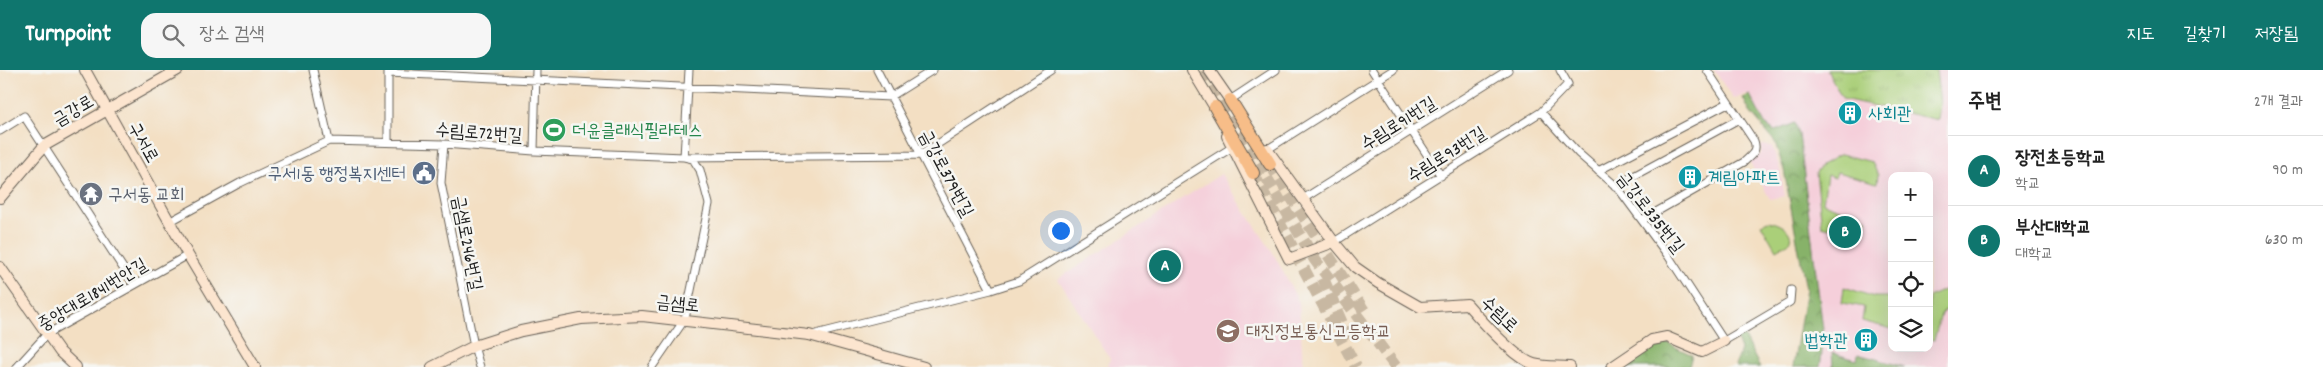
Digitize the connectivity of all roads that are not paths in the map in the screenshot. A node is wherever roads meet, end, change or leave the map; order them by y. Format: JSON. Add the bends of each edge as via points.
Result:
{"nodes":[{"id":1,"x":85,"y":70,"type":"edge"},
{"id":2,"x":178,"y":70,"type":"edge"},
{"id":3,"x":314,"y":70,"type":"edge"},
{"id":4,"x":536,"y":70,"type":"edge"},
{"id":5,"x":688,"y":70,"type":"edge"},
{"id":6,"x":877,"y":70,"type":"edge"},
{"id":7,"x":932,"y":70,"type":"edge"},
{"id":8,"x":1192,"y":70,"type":"edge"},
{"id":9,"x":1209,"y":70,"type":"edge"},
{"id":10,"x":1276,"y":70,"type":"edge"},
{"id":11,"x":1372,"y":70,"type":"edge"},
{"id":12,"x":1393,"y":70,"type":"edge"},
{"id":13,"x":1508,"y":70,"type":"edge"},
{"id":14,"x":1560,"y":70,"type":"edge"},
{"id":15,"x":1707,"y":70,"type":"edge"},
{"id":16,"x":388,"y":71,"type":"edge"},
{"id":17,"x":1049,"y":71,"type":"edge"},
{"id":18,"x":1378,"y":79,"type":"junction"},
{"id":19,"x":536,"y":80,"type":"junction"},
{"id":20,"x":688,"y":87,"type":"junction"},
{"id":21,"x":890,"y":97,"type":"junction"},
{"id":22,"x":1230,"y":100,"type":"junction"},
{"id":23,"x":1728,"y":103,"type":"junction"},
{"id":24,"x":1216,"y":107,"type":"joint"},
{"id":25,"x":107,"y":109,"type":"junction"},
{"id":26,"x":1541,"y":112,"type":"junction"},
{"id":27,"x":1739,"y":119,"type":"junction"},
{"id":28,"x":0,"y":130,"type":"edge"},
{"id":29,"x":1412,"y":132,"type":"junction"},
{"id":30,"x":329,"y":141,"type":"junction"},
{"id":31,"x":388,"y":142,"type":"junction"},
{"id":32,"x":444,"y":144,"type":"junction"},
{"id":33,"x":44,"y":146,"type":"junction"},
{"id":34,"x":1235,"y":148,"type":"junction"},
{"id":35,"x":1268,"y":150,"type":"junction"},
{"id":36,"x":534,"y":151,"type":"junction"},
{"id":37,"x":921,"y":155,"type":"junction"},
{"id":38,"x":684,"y":157,"type":"junction"},
{"id":39,"x":1270,"y":164,"type":"tunnel mouth"},
{"id":40,"x":1598,"y":171,"type":"junction"},
{"id":41,"x":1253,"y":174,"type":"tunnel mouth"},
{"id":42,"x":1441,"y":176,"type":"junction"},
{"id":43,"x":1616,"y":186,"type":"junction"},
{"id":44,"x":0,"y":198,"type":"edge"},
{"id":45,"x":1303,"y":200,"type":"junction"},
{"id":46,"x":1642,"y":220,"type":"junction"},
{"id":47,"x":170,"y":222,"type":"junction"},
{"id":48,"x":1334,"y":242,"type":"junction"},
{"id":49,"x":188,"y":255,"type":"junction"},
{"id":50,"x":0,"y":267,"type":"edge"},
{"id":51,"x":134,"y":285,"type":"junction"},
{"id":52,"x":991,"y":290,"type":"junction"},
{"id":53,"x":1791,"y":290,"type":"dead end"},
{"id":54,"x":685,"y":319,"type":"junction"},
{"id":55,"x":47,"y":334,"type":"junction"},
{"id":56,"x":809,"y":335,"type":"junction"},
{"id":57,"x":1724,"y":341,"type":"junction"},
{"id":58,"x":474,"y":346,"type":"junction"},
{"id":59,"x":71,"y":365,"type":"edge"},
{"id":60,"x":17,"y":367,"type":"edge"},
{"id":61,"x":255,"y":367,"type":"edge"},
{"id":62,"x":432,"y":367,"type":"edge"},
{"id":63,"x":480,"y":367,"type":"edge"},
{"id":64,"x":652,"y":367,"type":"edge"},
{"id":65,"x":924,"y":367,"type":"edge"},
{"id":66,"x":1570,"y":367,"type":"edge"},
{"id":67,"x":1612,"y":367,"type":"edge"}],
"edges":[{"from":1,"to":25,"type":"main road","name":"구서로"},
{"from":2,"to":25,"type":"main road","name":"금강로"},
{"from":3,"to":30,"type":"street"},
{"from":4,"to":19,"type":"street"},
{"from":5,"to":20,"type":"street"},
{"from":6,"to":21,"type":"street","name":"금강로379번길"},
{"from":7,"to":21,"type":"street"},
{"from":8,"to":24,"type":"main road"},
{"from":9,"to":22,"type":"main road","name":"수림로"},
{"from":10,"to":22,"type":"street"},
{"from":11,"to":18,"type":"street"},
{"from":12,"to":18,"type":"street"},
{"from":13,"to":29,"type":"street","name":"수림로91번길"},
{"from":14,"to":26,"type":"street","name":"수림로93번길","via":[[1568,84]]},
{"from":15,"to":23,"type":"street"},
{"from":16,"to":19,"type":"street"},
{"from":16,"to":31,"type":"street"},
{"from":17,"to":37,"type":"street"},
{"from":18,"to":29,"type":"street"},
{"from":18,"to":35,"type":"street"},
{"from":19,"to":20,"type":"street"},
{"from":19,"to":36,"type":"street"},
{"from":20,"to":21,"type":"street"},
{"from":20,"to":38,"type":"street"},
{"from":21,"to":37,"type":"street","name":"금강로379번길"},
{"from":22,"to":35,"type":"main road","name":"수림로"},
{"from":22,"to":39,"type":"highway"},
{"from":23,"to":27,"type":"street"},
{"from":23,"to":40,"type":"street"},
{"from":24,"to":34,"type":"highway"},
{"from":25,"to":33,"type":"main road","name":"금강로"},
{"from":25,"to":47,"type":"main road","name":"구서로"},
{"from":26,"to":40,"type":"street","name":"금강로335번길"},
{"from":26,"to":42,"type":"street","name":"수림로93번길"},
{"from":27,"to":43,"type":"street"},
{"from":27,"to":46,"type":"street","via":[[1754,141],[1755,152],[1744,162]]},
{"from":28,"to":33,"type":"street","via":[[24,116]]},
{"from":29,"to":42,"type":"street"},
{"from":29,"to":45,"type":"street","name":"수림로91번길"},
{"from":30,"to":31,"type":"street","name":"수림로72번길"},
{"from":30,"to":47,"type":"street","name":"수림로72번길","via":[[240,183]]},
{"from":31,"to":32,"type":"street","name":"수림로72번길"},
{"from":32,"to":36,"type":"street","name":"수림로72번길"},
{"from":32,"to":58,"type":"street","name":"금샘로246번길","via":[[441,183]]},
{"from":33,"to":44,"type":"main road","name":"금강로"},
{"from":33,"to":51,"type":"street"},
{"from":34,"to":41,"type":"highway"},
{"from":34,"to":48,"type":"main road","via":[[1289,259]]},
{"from":34,"to":52,"type":"street","via":[[1019,281]]},
{"from":35,"to":45,"type":"main road","name":"수림로"},
{"from":36,"to":38,"type":"street","name":"수림로72번길"},
{"from":37,"to":38,"type":"street","name":"수림로72번길"},
{"from":37,"to":52,"type":"street","name":"금강로379번길"},
{"from":38,"to":54,"type":"street","via":[[693,159],[700,170],[709,204]]},
{"from":40,"to":43,"type":"street","name":"금강로335번길"},
{"from":42,"to":48,"type":"street","name":"수림로93번길"},
{"from":43,"to":46,"type":"street","name":"금강로335번길"},
{"from":45,"to":48,"type":"main road","name":"수림로"},
{"from":46,"to":57,"type":"street","name":"금강로335번길"},
{"from":47,"to":49,"type":"main road","name":"구서로"},
{"from":48,"to":66,"type":"main road","name":"수림로","via":[[1356,267],[1420,307],[1467,304],[1481,321],[1524,359],[1534,364]]},
{"from":49,"to":51,"type":"street","name":"중앙대로1841번안길"},
{"from":49,"to":61,"type":"main road","name":"구서로"},
{"from":50,"to":55,"type":"main road"},
{"from":51,"to":55,"type":"street","name":"중앙대로1841번안길"},
{"from":52,"to":56,"type":"street"},
{"from":53,"to":57,"type":"street","via":[[1790,302]]},
{"from":54,"to":56,"type":"main road","name":"금샘로"},
{"from":54,"to":58,"type":"main road","name":"금샘로","via":[[642,316],[581,319],[521,331]]},
{"from":54,"to":64,"type":"street"},
{"from":55,"to":59,"type":"main road"},
{"from":55,"to":60,"type":"street","name":"중앙대로1841번안길"},
{"from":56,"to":65,"type":"main road","name":"금샘로"},
{"from":57,"to":67,"type":"main road","via":[[1702,352],[1667,337],[1652,340]]},
{"from":58,"to":62,"type":"main road","name":"금샘로"},
{"from":58,"to":63,"type":"street","name":"금샘로246번길"}]}
